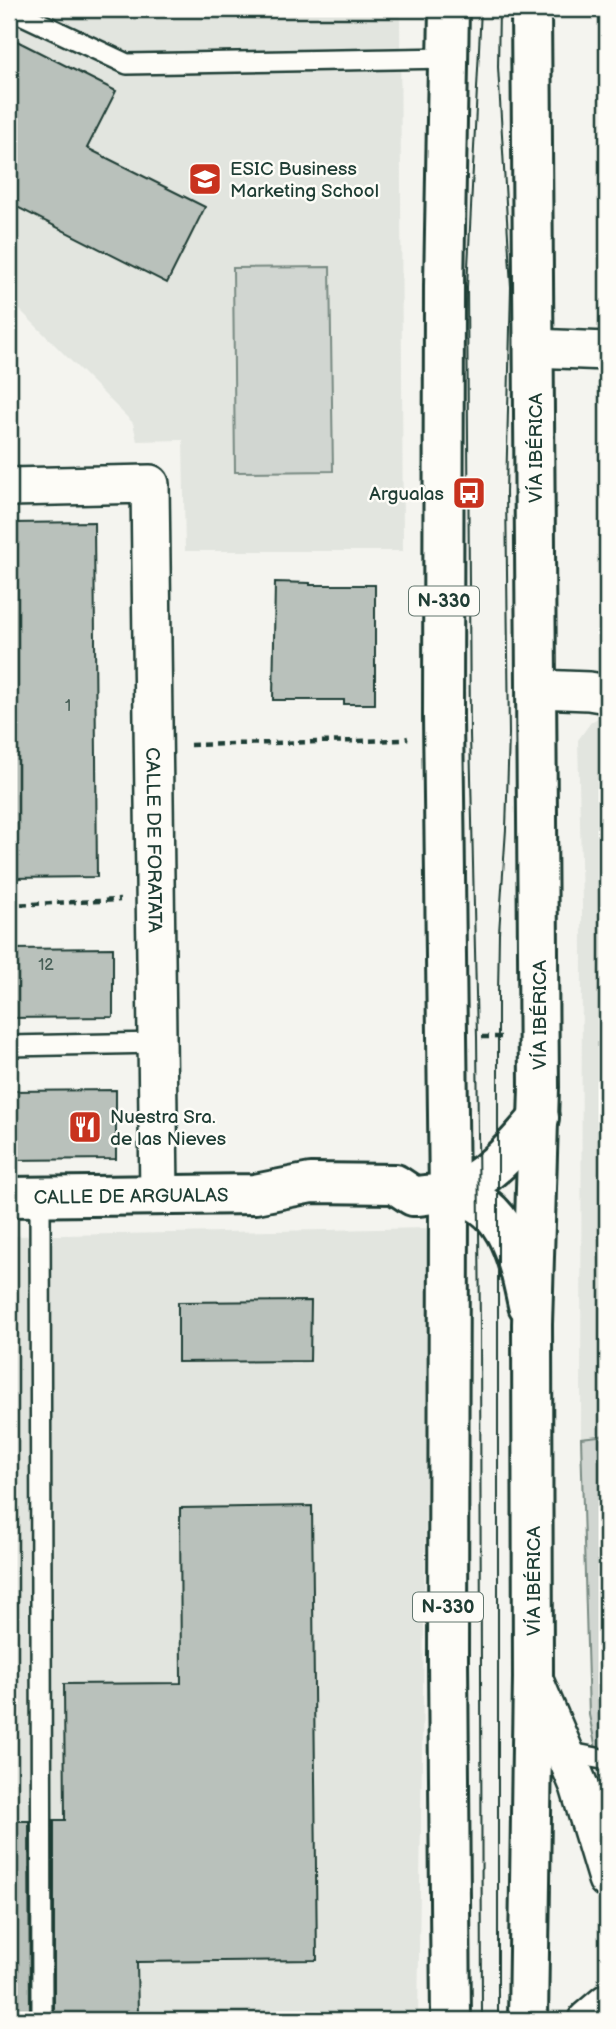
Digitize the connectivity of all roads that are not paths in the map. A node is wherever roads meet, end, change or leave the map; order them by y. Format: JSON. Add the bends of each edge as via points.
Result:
{"nodes":[{"id":1,"x":10,"y":9,"type":"edge"},
{"id":2,"x":449,"y":9,"type":"edge"},
{"id":3,"x":531,"y":9,"type":"edge"},
{"id":4,"x":449,"y":58,"type":"junction"},
{"id":5,"x":534,"y":348,"type":"junction"},
{"id":6,"x":607,"y":351,"type":"edge"},
{"id":7,"x":9,"y":487,"type":"edge"},
{"id":8,"x":537,"y":689,"type":"junction"},
{"id":9,"x":607,"y":694,"type":"edge"},
{"id":10,"x":158,"y":1043,"type":"junction"},
{"id":11,"x":9,"y":1046,"type":"edge"},
{"id":12,"x":539,"y":1118,"type":"junction"},
{"id":13,"x":159,"y":1195,"type":"junction"},
{"id":14,"x":431,"y":1195,"type":"junction"},
{"id":15,"x":24,"y":1197,"type":"edge"},
{"id":16,"x":531,"y":1324,"type":"junction"},
{"id":17,"x":533,"y":1678,"type":"junction"},
{"id":18,"x":566,"y":1752,"type":"junction"},
{"id":19,"x":607,"y":1760,"type":"edge"},
{"id":20,"x":607,"y":1874,"type":"edge"},
{"id":21,"x":607,"y":2003,"type":"edge"},
{"id":22,"x":42,"y":2020,"type":"edge"},
{"id":23,"x":451,"y":2020,"type":"edge"},
{"id":24,"x":527,"y":2020,"type":"edge"},
{"id":25,"x":587,"y":2020,"type":"edge"}],
"edges":[{"from":1,"to":4,"type":"lane","via":[[127,64]]},
{"from":2,"to":4,"type":"main road","number":"N-330"},
{"from":3,"to":5,"type":"main road","name":"VÍA IBÉRICA"},
{"from":4,"to":14,"type":"main road","number":"N-330","via":[[443,689],[447,1036]]},
{"from":5,"to":6,"type":"street"},
{"from":5,"to":8,"type":"main road","name":"VÍA IBÉRICA"},
{"from":7,"to":10,"type":"street","name":"CALLE DE FORATATA","via":[[150,484]]},
{"from":8,"to":9,"type":"street"},
{"from":8,"to":12,"type":"main road","name":"VÍA IBÉRICA"},
{"from":10,"to":11,"type":"lane"},
{"from":10,"to":13,"type":"street","name":"CALLE DE FORATATA"},
{"from":12,"to":14,"type":"main road","name":"CALLE DE ARGUALAS","via":[[478,1180]]},
{"from":12,"to":16,"type":"main road","name":"VÍA IBÉRICA"},
{"from":13,"to":14,"type":"main road","name":"CALLE DE ARGUALAS","via":[[255,1194],[309,1205],[396,1204]]},
{"from":13,"to":15,"type":"main road","name":"CALLE DE ARGUALAS"},
{"from":14,"to":16,"type":"main road","via":[[478,1202],[498,1218],[514,1251]]},
{"from":14,"to":23,"type":"main road","number":"N-330","via":[[448,1659]]},
{"from":15,"to":22,"type":"lane"},
{"from":16,"to":17,"type":"main road","name":"VÍA IBÉRICA"},
{"from":17,"to":18,"type":"street"},
{"from":17,"to":24,"type":"main road","name":"VÍA IBÉRICA"},
{"from":18,"to":19,"type":"lane"},
{"from":18,"to":20,"type":"street"},
{"from":21,"to":25,"type":"street"}]}
